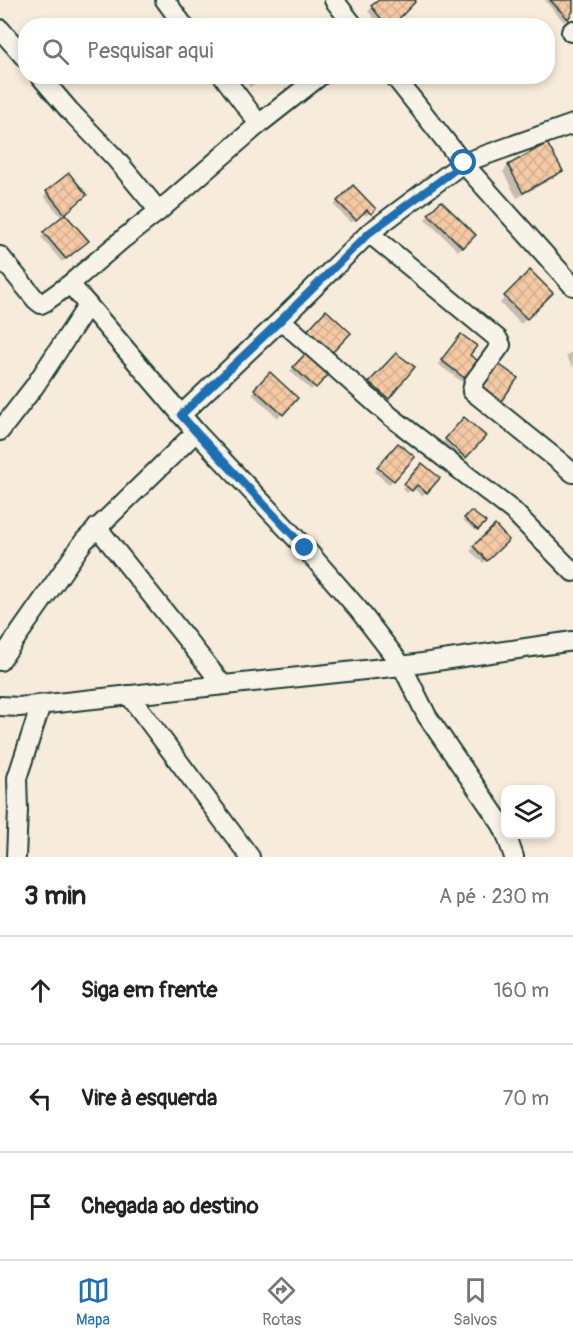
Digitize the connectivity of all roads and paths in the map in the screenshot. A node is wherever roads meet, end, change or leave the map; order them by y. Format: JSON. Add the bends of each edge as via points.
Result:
{"nodes":[{"id":1,"x":165,"y":0,"type":"edge"},
{"id":2,"x":334,"y":0,"type":"edge"},
{"id":3,"x":178,"y":18,"type":"edge"},
{"id":4,"x":348,"y":18,"type":"edge"},
{"id":5,"x":0,"y":29,"type":"edge"},
{"id":6,"x":18,"y":50,"type":"edge"},
{"id":7,"x":47,"y":84,"type":"edge"},
{"id":8,"x":229,"y":84,"type":"edge"},
{"id":9,"x":310,"y":84,"type":"edge"},
{"id":10,"x":400,"y":84,"type":"edge"},
{"id":11,"x":259,"y":124,"type":"junction"},
{"id":12,"x":573,"y":124,"type":"edge"},
{"id":13,"x":464,"y":163,"type":"junction"},
{"id":14,"x":159,"y":212,"type":"junction"},
{"id":15,"x":369,"y":233,"type":"junction"},
{"id":16,"x":0,"y":256,"type":"edge"},
{"id":17,"x":70,"y":284,"type":"junction"},
{"id":18,"x":573,"y":286,"type":"edge"},
{"id":19,"x":88,"y":305,"type":"junction"},
{"id":20,"x":281,"y":320,"type":"junction"},
{"id":21,"x":181,"y":415,"type":"junction"},
{"id":22,"x":0,"y":430,"type":"edge"},
{"id":23,"x":196,"y":432,"type":"junction"},
{"id":24,"x":573,"y":473,"type":"edge"},
{"id":25,"x":97,"y":527,"type":"junction"},
{"id":26,"x":573,"y":572,"type":"edge"},
{"id":27,"x":572,"y":642,"type":"edge"},
{"id":28,"x":0,"y":661,"type":"edge"},
{"id":29,"x":402,"y":666,"type":"junction"},
{"id":30,"x":223,"y":685,"type":"junction"},
{"id":31,"x":129,"y":695,"type":"junction"},
{"id":32,"x":41,"y":705,"type":"junction"},
{"id":33,"x":0,"y":706,"type":"edge"},
{"id":34,"x":501,"y":824,"type":"edge"},
{"id":35,"x":508,"y":839,"type":"edge"},
{"id":36,"x":16,"y":857,"type":"edge"},
{"id":37,"x":250,"y":857,"type":"edge"},
{"id":38,"x":514,"y":857,"type":"edge"}],
"edges":[{"from":1,"to":3,"type":"street"},
{"from":2,"to":4,"type":"street"},
{"from":5,"to":6,"type":"street"},
{"from":7,"to":14,"type":"street"},
{"from":8,"to":11,"type":"street"},
{"from":9,"to":11,"type":"street"},
{"from":10,"to":13,"type":"street"},
{"from":11,"to":14,"type":"street"},
{"from":12,"to":13,"type":"street"},
{"from":13,"to":15,"type":"street"},
{"from":13,"to":18,"type":"street"},
{"from":14,"to":17,"type":"street"},
{"from":15,"to":20,"type":"street"},
{"from":15,"to":24,"type":"street","via":[[498,339],[501,345],[474,382],[472,391]]},
{"from":16,"to":17,"type":"street","via":[[40,304]]},
{"from":17,"to":19,"type":"street"},
{"from":19,"to":21,"type":"street"},
{"from":19,"to":22,"type":"street","via":[[34,387]]},
{"from":20,"to":21,"type":"street"},
{"from":20,"to":26,"type":"street","via":[[390,416],[513,511]]},
{"from":21,"to":23,"type":"street"},
{"from":23,"to":25,"type":"street"},
{"from":23,"to":29,"type":"street","via":[[305,548]]},
{"from":25,"to":28,"type":"street"},
{"from":25,"to":30,"type":"street"},
{"from":27,"to":29,"type":"street"},
{"from":29,"to":30,"type":"street"},
{"from":29,"to":34,"type":"street","via":[[427,716]]},
{"from":30,"to":31,"type":"street"},
{"from":31,"to":32,"type":"street"},
{"from":31,"to":37,"type":"street"},
{"from":32,"to":33,"type":"street"},
{"from":32,"to":36,"type":"street","via":[[17,778]]},
{"from":35,"to":38,"type":"street"}]}
